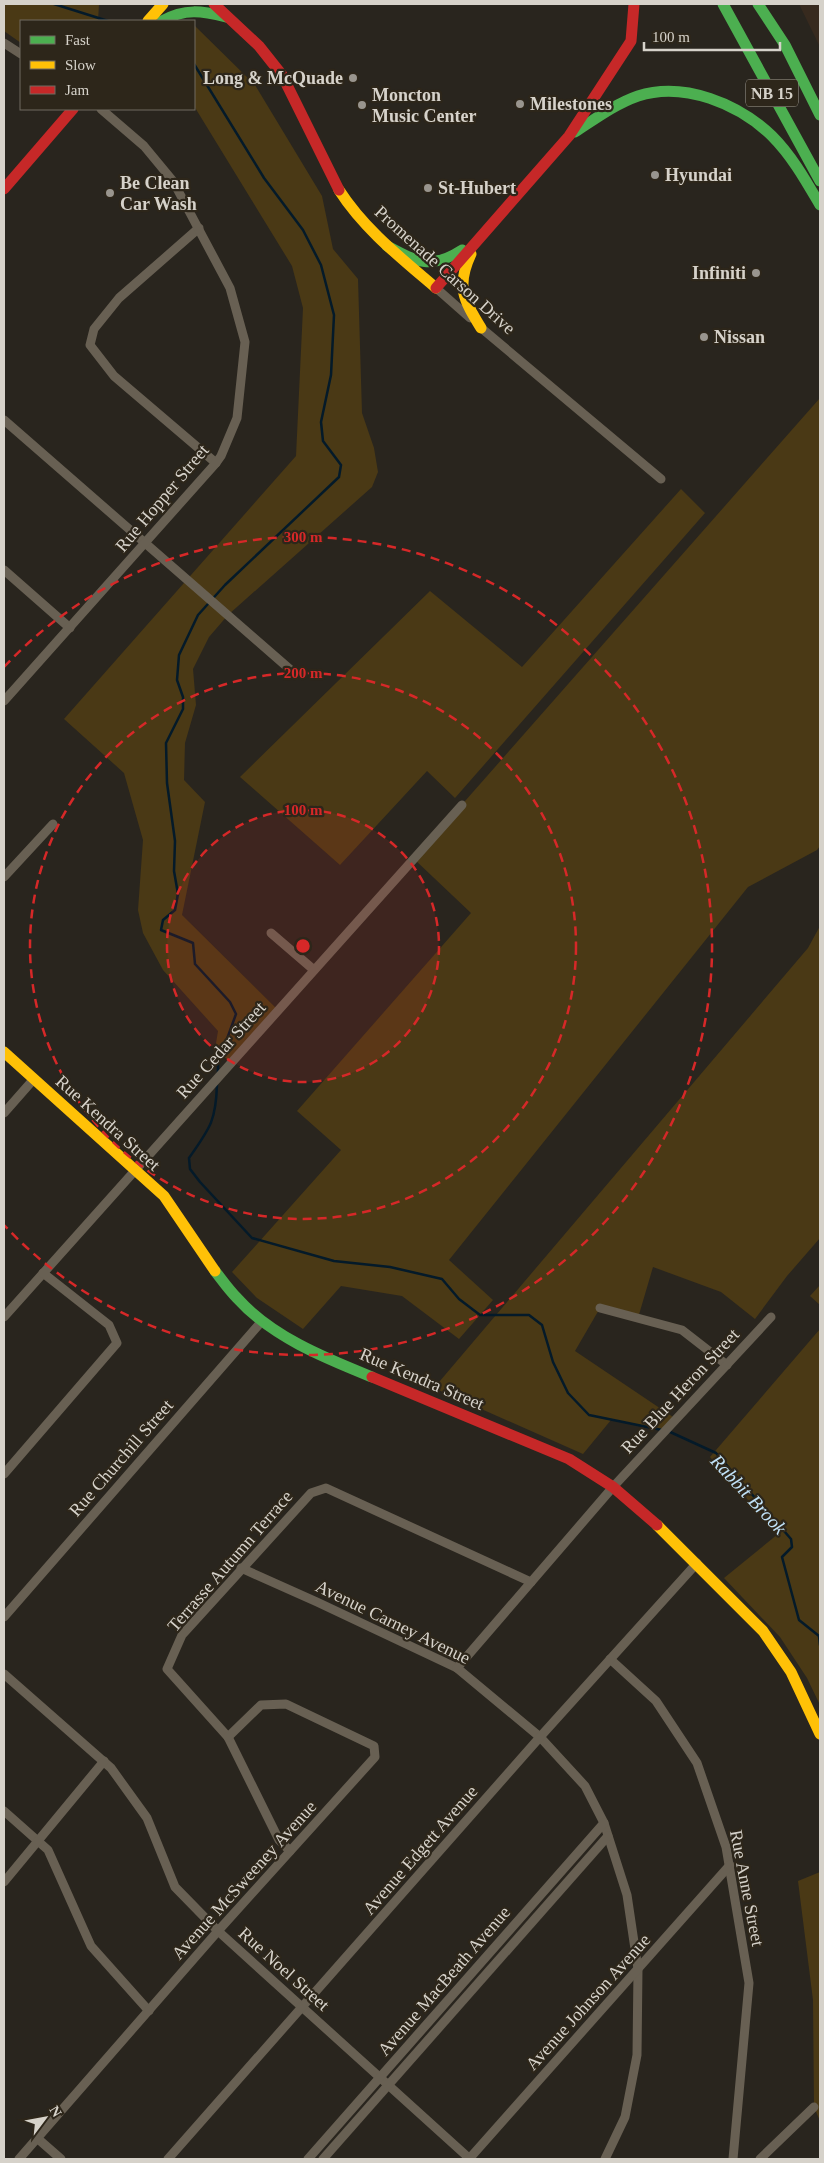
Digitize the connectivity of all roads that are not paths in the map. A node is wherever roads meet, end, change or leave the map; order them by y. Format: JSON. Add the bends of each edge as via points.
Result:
{"nodes":[{"id":1,"x":150,"y":4,"type":"edge"},
{"id":2,"x":163,"y":4,"type":"edge"},
{"id":3,"x":214,"y":4,"type":"edge"},
{"id":4,"x":224,"y":4,"type":"edge"},
{"id":5,"x":634,"y":4,"type":"edge"},
{"id":6,"x":724,"y":4,"type":"edge"},
{"id":7,"x":758,"y":4,"type":"edge"},
{"id":8,"x":769,"y":4,"type":"edge"},
{"id":9,"x":229,"y":17,"type":"junction"},
{"id":10,"x":147,"y":20,"type":"edge"},
{"id":11,"x":148,"y":20,"type":"edge"},
{"id":12,"x":164,"y":20,"type":"edge"},
{"id":13,"x":240,"y":28,"type":"junction"},
{"id":14,"x":4,"y":43,"type":"edge"},
{"id":15,"x":20,"y":53,"type":"edge"},
{"id":16,"x":820,"y":103,"type":"edge"},
{"id":17,"x":72,"y":110,"type":"edge"},
{"id":18,"x":102,"y":110,"type":"edge"},
{"id":19,"x":820,"y":115,"type":"edge"},
{"id":20,"x":568,"y":136,"type":"junction"},
{"id":21,"x":820,"y":181,"type":"edge"},
{"id":22,"x":4,"y":189,"type":"edge"},
{"id":23,"x":820,"y":205,"type":"edge"},
{"id":24,"x":198,"y":228,"type":"junction"},
{"id":25,"x":479,"y":236,"type":"junction"},
{"id":26,"x":387,"y":246,"type":"junction"},
{"id":27,"x":436,"y":288,"type":"junction"},
{"id":28,"x":481,"y":328,"type":"junction"},
{"id":29,"x":4,"y":420,"type":"edge"},
{"id":30,"x":216,"y":462,"type":"junction"},
{"id":31,"x":661,"y":480,"type":"dead end"},
{"id":32,"x":145,"y":543,"type":"junction"},
{"id":33,"x":4,"y":570,"type":"edge"},
{"id":34,"x":70,"y":628,"type":"junction"},
{"id":35,"x":293,"y":672,"type":"dead end"},
{"id":36,"x":4,"y":701,"type":"edge"},
{"id":37,"x":462,"y":805,"type":"dead end"},
{"id":38,"x":53,"y":824,"type":"dead end"},
{"id":39,"x":4,"y":877,"type":"edge"},
{"id":40,"x":270,"y":933,"type":"dead end"},
{"id":41,"x":314,"y":970,"type":"junction"},
{"id":42,"x":4,"y":1052,"type":"edge"},
{"id":43,"x":33,"y":1080,"type":"junction"},
{"id":44,"x":4,"y":1113,"type":"edge"},
{"id":45,"x":135,"y":1170,"type":"junction"},
{"id":46,"x":43,"y":1273,"type":"junction"},
{"id":47,"x":600,"y":1308,"type":"dead end"},
{"id":48,"x":4,"y":1317,"type":"edge"},
{"id":49,"x":772,"y":1317,"type":"dead end"},
{"id":50,"x":262,"y":1321,"type":"junction"},
{"id":51,"x":727,"y":1365,"type":"junction"},
{"id":52,"x":4,"y":1474,"type":"edge"},
{"id":53,"x":613,"y":1487,"type":"junction"},
{"id":54,"x":697,"y":1563,"type":"junction"},
{"id":55,"x":241,"y":1568,"type":"junction"},
{"id":56,"x":531,"y":1582,"type":"junction"},
{"id":57,"x":4,"y":1617,"type":"edge"},
{"id":58,"x":610,"y":1658,"type":"junction"},
{"id":59,"x":457,"y":1668,"type":"junction"},
{"id":60,"x":4,"y":1674,"type":"edge"},
{"id":61,"x":820,"y":1734,"type":"edge"},
{"id":62,"x":228,"y":1737,"type":"junction"},
{"id":63,"x":540,"y":1737,"type":"junction"},
{"id":64,"x":104,"y":1761,"type":"junction"},
{"id":65,"x":4,"y":1811,"type":"edge"},
{"id":66,"x":604,"y":1824,"type":"junction"},
{"id":67,"x":608,"y":1836,"type":"junction"},
{"id":68,"x":39,"y":1841,"type":"junction"},
{"id":69,"x":290,"y":1851,"type":"junction"},
{"id":70,"x":730,"y":1865,"type":"junction"},
{"id":71,"x":4,"y":1882,"type":"edge"},
{"id":72,"x":218,"y":1931,"type":"junction"},
{"id":73,"x":638,"y":1970,"type":"junction"},
{"id":74,"x":303,"y":2007,"type":"junction"},
{"id":75,"x":148,"y":2011,"type":"junction"},
{"id":76,"x":381,"y":2077,"type":"junction"},
{"id":77,"x":389,"y":2084,"type":"junction"},
{"id":78,"x":814,"y":2107,"type":"dead end"},
{"id":79,"x":38,"y":2138,"type":"junction"},
{"id":80,"x":18,"y":2159,"type":"edge"},
{"id":81,"x":61,"y":2159,"type":"edge"},
{"id":82,"x":168,"y":2159,"type":"edge"},
{"id":83,"x":308,"y":2159,"type":"edge"},
{"id":84,"x":323,"y":2159,"type":"edge"},
{"id":85,"x":469,"y":2159,"type":"edge"},
{"id":86,"x":605,"y":2159,"type":"edge"},
{"id":87,"x":733,"y":2159,"type":"edge"},
{"id":88,"x":760,"y":2159,"type":"edge"}],
"edges":[{"from":1,"to":10,"type":"main road"},
{"from":2,"to":11,"type":"main road"},
{"from":3,"to":9,"type":"main road","name":"Promenade Carson Drive"},
{"from":4,"to":13,"type":"main road"},
{"from":5,"to":20,"type":"main road","via":[[631,42]]},
{"from":6,"to":21,"type":"main road","number":"NB 15"},
{"from":7,"to":19,"type":"main road","number":"NB 15","via":[[785,45]]},
{"from":8,"to":16,"type":"main road"},
{"from":9,"to":12,"type":"main road","via":[[186,9]]},
{"from":9,"to":13,"type":"main road","name":"Promenade Carson Drive"},
{"from":13,"to":26,"type":"main road","name":"Promenade Carson Drive","via":[[268,55],[283,76],[343,196]]},
{"from":14,"to":15,"type":"street"},
{"from":17,"to":22,"type":"main road"},
{"from":18,"to":24,"type":"street","name":"Rue Hopper Street","via":[[144,146],[173,181]]},
{"from":20,"to":23,"type":"main road","via":[[609,110],[645,94],[683,92],[724,103],[757,124],[784,150]]},
{"from":20,"to":25,"type":"main road"},
{"from":24,"to":30,"type":"street","name":"Rue Hopper Street","via":[[230,288],[245,342],[237,418]]},
{"from":24,"to":30,"type":"street","via":[[119,298],[94,329],[90,345],[114,376]]},
{"from":25,"to":26,"type":"main road","via":[[451,258],[439,263],[427,264]]},
{"from":25,"to":27,"type":"main road"},
{"from":25,"to":28,"type":"main road","via":[[463,269],[461,290],[465,303]]},
{"from":26,"to":27,"type":"main road","name":"Promenade Carson Drive"},
{"from":27,"to":28,"type":"street","name":"Promenade Carson Drive"},
{"from":28,"to":31,"type":"street","name":"Promenade Carson Drive"},
{"from":29,"to":32,"type":"street"},
{"from":30,"to":32,"type":"street","name":"Rue Hopper Street"},
{"from":32,"to":34,"type":"street","name":"Rue Hopper Street"},
{"from":32,"to":35,"type":"street"},
{"from":33,"to":34,"type":"street"},
{"from":34,"to":36,"type":"street","name":"Rue Hopper Street"},
{"from":37,"to":41,"type":"street","name":"Rue Cedar Street"},
{"from":38,"to":39,"type":"street"},
{"from":40,"to":41,"type":"street"},
{"from":41,"to":45,"type":"street","name":"Rue Cedar Street"},
{"from":42,"to":43,"type":"main road","name":"Rue Kendra Street"},
{"from":43,"to":44,"type":"street"},
{"from":43,"to":45,"type":"main road","name":"Rue Kendra Street"},
{"from":45,"to":46,"type":"street","name":"Rue Cedar Street"},
{"from":45,"to":50,"type":"main road","name":"Rue Kendra Street","via":[[164,1196],[236,1299]]},
{"from":46,"to":48,"type":"street","name":"Rue Cedar Street"},
{"from":46,"to":52,"type":"street","via":[[109,1325],[118,1343]]},
{"from":47,"to":51,"type":"street","via":[[682,1330]]},
{"from":49,"to":51,"type":"street","name":"Rue Blue Heron Street"},
{"from":50,"to":53,"type":"main road","name":"Rue Kendra Street","via":[[292,1341],[352,1369],[569,1459]]},
{"from":50,"to":57,"type":"street","name":"Rue Churchill Street"},
{"from":51,"to":53,"type":"street","name":"Rue Blue Heron Street"},
{"from":53,"to":54,"type":"main road","name":"Rue Kendra Street"},
{"from":53,"to":56,"type":"street","name":"Rue Blue Heron Street"},
{"from":54,"to":58,"type":"street","name":"Avenue Edgett Avenue"},
{"from":54,"to":61,"type":"main road","name":"Rue Kendra Street","via":[[763,1631],[792,1672]]},
{"from":55,"to":56,"type":"street","name":"Terrasse Autumn Terrace","via":[[311,1493],[326,1488]]},
{"from":55,"to":59,"type":"street","name":"Avenue Carney Avenue"},
{"from":55,"to":62,"type":"street","name":"Terrasse Autumn Terrace","via":[[182,1635],[167,1669]]},
{"from":56,"to":59,"type":"street","name":"Rue Blue Heron Street"},
{"from":58,"to":63,"type":"street","name":"Avenue Edgett Avenue"},
{"from":58,"to":70,"type":"street","name":"Rue Anne Street","via":[[656,1702],[697,1763]]},
{"from":59,"to":63,"type":"street","name":"Avenue Carney Avenue"},
{"from":60,"to":64,"type":"street","name":"Rue Noel Street"},
{"from":62,"to":69,"type":"street","name":"Terrasse Autumn Terrace","via":[[279,1840]]},
{"from":62,"to":69,"type":"street","name":"Avenue McSweeney Avenue","via":[[261,1705],[286,1704],[374,1746],[375,1758]]},
{"from":63,"to":66,"type":"street","name":"Avenue Carney Avenue","via":[[585,1786]]},
{"from":63,"to":74,"type":"street","name":"Avenue Edgett Avenue"},
{"from":64,"to":68,"type":"street"},
{"from":64,"to":72,"type":"street","name":"Rue Noel Street","via":[[147,1818],[175,1887]]},
{"from":65,"to":68,"type":"street"},
{"from":66,"to":67,"type":"street","name":"Avenue Carney Avenue"},
{"from":66,"to":76,"type":"street","name":"Avenue MacBeath Avenue"},
{"from":67,"to":73,"type":"street","name":"Avenue Carney Avenue","via":[[627,1895]]},
{"from":67,"to":77,"type":"street","name":"Avenue MacBeath Avenue"},
{"from":68,"to":71,"type":"street"},
{"from":68,"to":75,"type":"street","via":[[48,1850],[91,1946]]},
{"from":69,"to":72,"type":"street","name":"Avenue McSweeney Avenue"},
{"from":70,"to":73,"type":"street","name":"Avenue Johnson Avenue"},
{"from":70,"to":87,"type":"street","name":"Rue Anne Street","via":[[749,1983]]},
{"from":72,"to":74,"type":"street","name":"Rue Noel Street"},
{"from":72,"to":75,"type":"street","name":"Avenue McSweeney Avenue"},
{"from":73,"to":85,"type":"street","name":"Avenue Johnson Avenue"},
{"from":73,"to":86,"type":"street","name":"Avenue Carney Avenue","via":[[638,2055],[624,2117]]},
{"from":74,"to":76,"type":"street","name":"Rue Noel Street"},
{"from":74,"to":82,"type":"street","name":"Avenue Edgett Avenue"},
{"from":75,"to":79,"type":"street","name":"Avenue McSweeney Avenue"},
{"from":76,"to":77,"type":"street","name":"Rue Noel Street"},
{"from":76,"to":83,"type":"street","name":"Avenue MacBeath Avenue"},
{"from":77,"to":84,"type":"street","name":"Avenue MacBeath Avenue"},
{"from":77,"to":85,"type":"street","name":"Rue Noel Street"},
{"from":78,"to":88,"type":"street"},
{"from":79,"to":80,"type":"street","name":"Avenue McSweeney Avenue"},
{"from":79,"to":81,"type":"street"}]}
